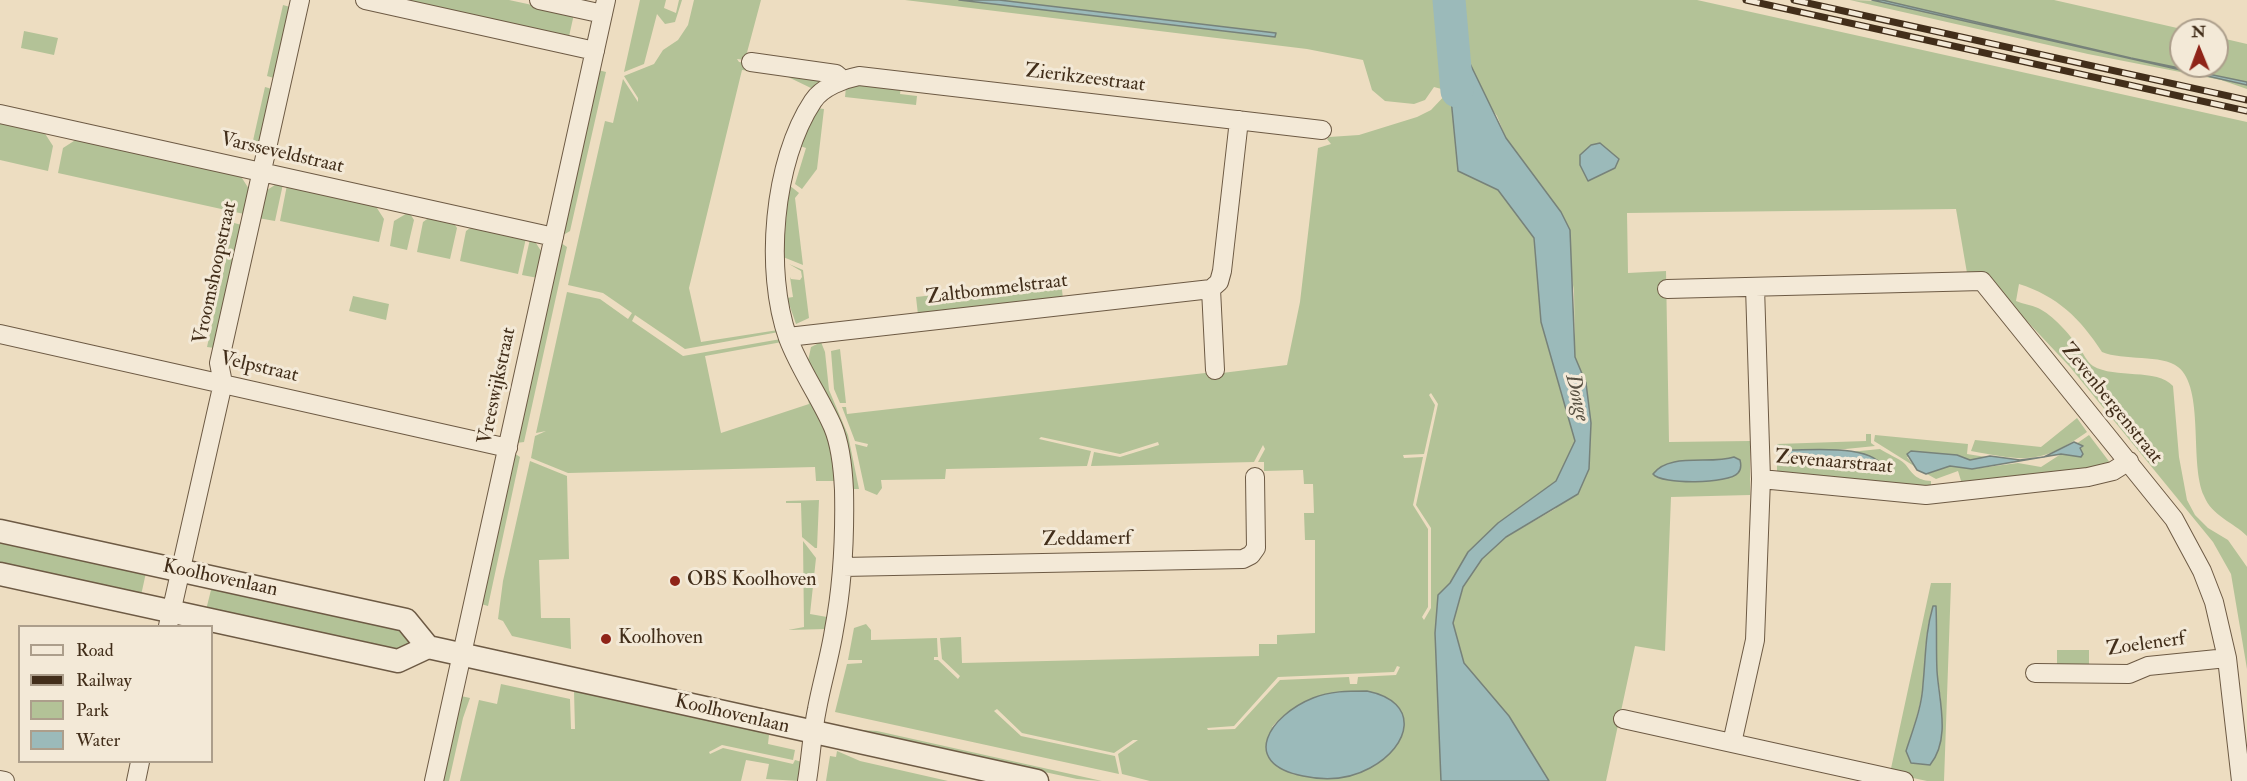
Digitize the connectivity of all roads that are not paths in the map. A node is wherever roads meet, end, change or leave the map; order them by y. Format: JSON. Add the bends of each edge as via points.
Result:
{"nodes":[{"id":1,"x":300,"y":0,"type":"edge"},
{"id":2,"x":365,"y":0,"type":"edge"},
{"id":3,"x":539,"y":0,"type":"edge"},
{"id":4,"x":605,"y":7,"type":"edge"},
{"id":5,"x":595,"y":51,"type":"junction"},
{"id":6,"x":751,"y":62,"type":"dead end"},
{"id":7,"x":842,"y":79,"type":"junction"},
{"id":8,"x":0,"y":114,"type":"edge"},
{"id":9,"x":1239,"y":120,"type":"junction"},
{"id":10,"x":1322,"y":130,"type":"dead end"},
{"id":11,"x":261,"y":172,"type":"junction"},
{"id":12,"x":554,"y":237,"type":"junction"},
{"id":13,"x":1755,"y":287,"type":"junction"},
{"id":14,"x":1211,"y":289,"type":"junction"},
{"id":15,"x":1667,"y":289,"type":"dead end"},
{"id":16,"x":0,"y":334,"type":"edge"},
{"id":17,"x":788,"y":338,"type":"junction"},
{"id":18,"x":1215,"y":370,"type":"dead end"},
{"id":19,"x":223,"y":383,"type":"junction"},
{"id":20,"x":508,"y":448,"type":"junction"},
{"id":21,"x":2129,"y":461,"type":"junction"},
{"id":22,"x":1255,"y":477,"type":"dead end"},
{"id":23,"x":1761,"y":479,"type":"junction"},
{"id":24,"x":0,"y":531,"type":"edge"},
{"id":25,"x":843,"y":567,"type":"junction"},
{"id":26,"x":180,"y":570,"type":"junction"},
{"id":27,"x":0,"y":574,"type":"edge"},
{"id":28,"x":170,"y":619,"type":"edge"},
{"id":29,"x":203,"y":625,"type":"edge"},
{"id":30,"x":213,"y":627,"type":"edge"},
{"id":31,"x":428,"y":647,"type":"junction"},
{"id":32,"x":462,"y":655,"type":"junction"},
{"id":33,"x":2227,"y":658,"type":"junction"},
{"id":34,"x":2036,"y":673,"type":"dead end"},
{"id":35,"x":1623,"y":719,"type":"dead end"},
{"id":36,"x":814,"y":734,"type":"junction"},
{"id":37,"x":1732,"y":743,"type":"junction"},
{"id":38,"x":140,"y":763,"type":"edge"},
{"id":39,"x":0,"y":780,"type":"edge"},
{"id":40,"x":5,"y":781,"type":"edge"},
{"id":41,"x":136,"y":781,"type":"edge"},
{"id":42,"x":434,"y":781,"type":"edge"},
{"id":43,"x":807,"y":781,"type":"edge"},
{"id":44,"x":1037,"y":781,"type":"edge"},
{"id":45,"x":1905,"y":781,"type":"edge"},
{"id":46,"x":2241,"y":781,"type":"edge"}],
"edges":[{"from":1,"to":11,"type":"street","name":"Vroomshoopstraat"},
{"from":2,"to":5,"type":"street"},
{"from":3,"to":4,"type":"street"},
{"from":4,"to":5,"type":"street","name":"Vreeswijkstraat"},
{"from":5,"to":12,"type":"street","name":"Vreeswijkstraat"},
{"from":6,"to":7,"type":"street","name":"Zierikzeestraat","via":[[836,74]]},
{"from":7,"to":9,"type":"street","name":"Zierikzeestraat","via":[[859,76]]},
{"from":7,"to":17,"type":"street","via":[[814,99],[791,147],[778,206],[775,252]]},
{"from":8,"to":11,"type":"street","name":"Varsseveldstraat"},
{"from":9,"to":10,"type":"street","name":"Zierikzeestraat"},
{"from":9,"to":14,"type":"street","via":[[1222,271],[1219,282]]},
{"from":11,"to":12,"type":"street","name":"Varsseveldstraat"},
{"from":11,"to":19,"type":"street","name":"Vroomshoopstraat","via":[[219,363]]},
{"from":12,"to":20,"type":"street","name":"Vreeswijkstraat"},
{"from":13,"to":15,"type":"street","name":"Zevenbergenstraat"},
{"from":13,"to":21,"type":"street","name":"Zevenbergenstraat","via":[[1982,281]]},
{"from":13,"to":23,"type":"street"},
{"from":14,"to":17,"type":"street","name":"Zaltbommelstraat"},
{"from":14,"to":18,"type":"street"},
{"from":16,"to":19,"type":"street","name":"Velpstraat"},
{"from":17,"to":25,"type":"street","via":[[833,427],[840,450],[844,488]]},
{"from":19,"to":20,"type":"street","name":"Velpstraat"},
{"from":19,"to":26,"type":"street","name":"Vroomshoopstraat"},
{"from":20,"to":32,"type":"street","name":"Vreeswijkstraat"},
{"from":21,"to":23,"type":"street","name":"Zevenaarstraat","via":[[2113,471],[2088,477],[1926,495]]},
{"from":21,"to":33,"type":"street","name":"Zevenbergenstraat","via":[[2174,519],[2202,572],[2214,602]]},
{"from":22,"to":25,"type":"street","name":"Zeddamerf","via":[[1256,548],[1243,559]]},
{"from":23,"to":37,"type":"street","name":"Zevenaarstraat","via":[[1755,640]]},
{"from":24,"to":26,"type":"street","name":"Koolhovenlaan"},
{"from":25,"to":36,"type":"street"},
{"from":26,"to":28,"type":"street","name":"Vroomshoopstraat"},
{"from":26,"to":31,"type":"street","name":"Koolhovenlaan","via":[[406,620]]},
{"from":27,"to":28,"type":"street"},
{"from":28,"to":29,"type":"street"},
{"from":30,"to":31,"type":"street","via":[[398,661]]},
{"from":31,"to":32,"type":"street","name":"Koolhovenlaan"},
{"from":32,"to":36,"type":"street","name":"Koolhovenlaan"},
{"from":32,"to":42,"type":"street","name":"Vreeswijkstraat"},
{"from":33,"to":34,"type":"street","name":"Zoelenerf","via":[[2148,666],[2129,674]]},
{"from":33,"to":46,"type":"street","name":"Zevenbergenstraat"},
{"from":35,"to":37,"type":"street"},
{"from":36,"to":43,"type":"street"},
{"from":36,"to":44,"type":"street","name":"Koolhovenlaan"},
{"from":37,"to":45,"type":"street"},
{"from":38,"to":41,"type":"street"},
{"from":39,"to":40,"type":"street"}]}
